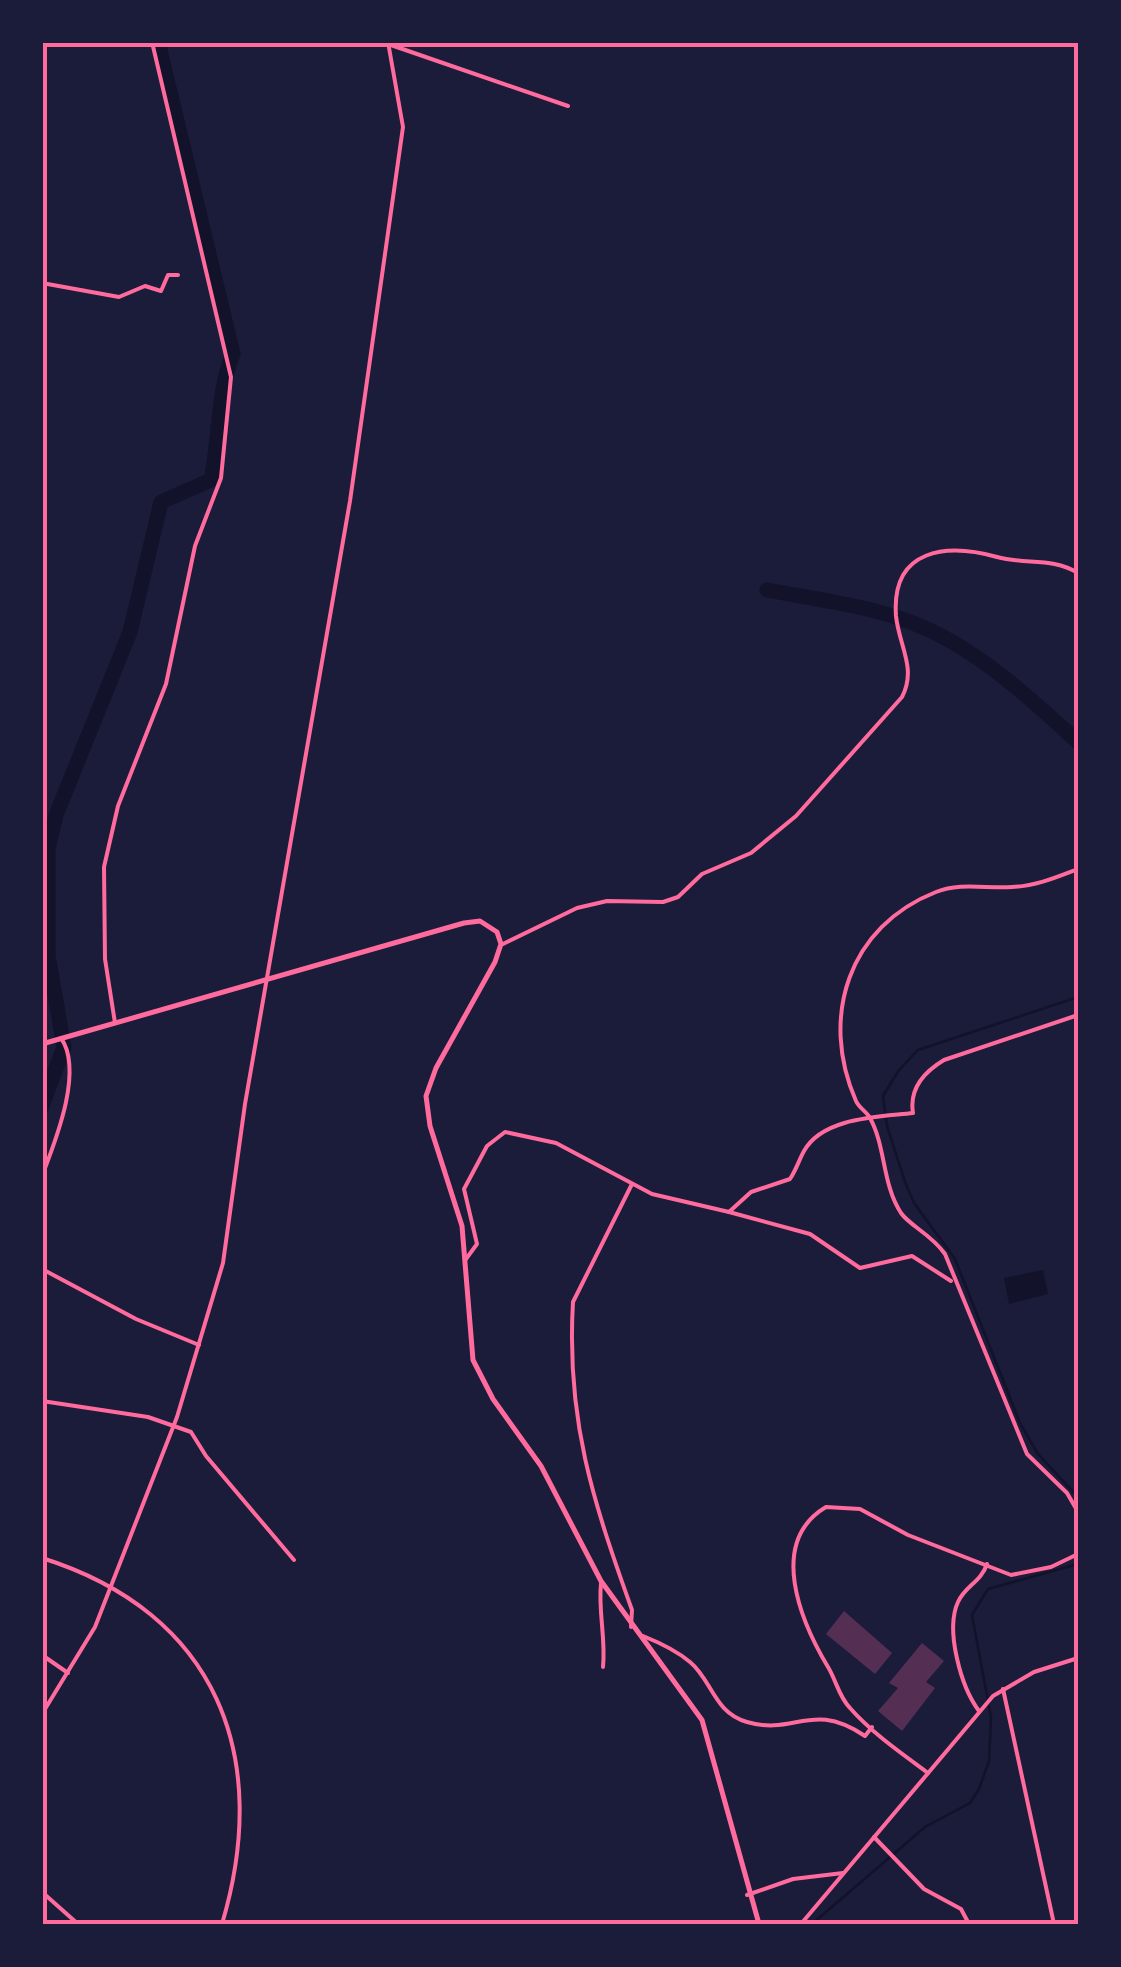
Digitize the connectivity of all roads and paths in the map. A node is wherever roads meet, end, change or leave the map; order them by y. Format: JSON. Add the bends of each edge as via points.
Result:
{"nodes":[{"id":1,"x":152,"y":42,"type":"edge"},
{"id":2,"x":388,"y":43,"type":"edge"},
{"id":3,"x":1078,"y":85,"type":"edge"},
{"id":4,"x":1078,"y":96,"type":"edge"},
{"id":5,"x":568,"y":106,"type":"dead end"},
{"id":6,"x":178,"y":274,"type":"dead end"},
{"id":7,"x":42,"y":283,"type":"edge"},
{"id":8,"x":1078,"y":573,"type":"edge"},
{"id":9,"x":1078,"y":869,"type":"edge"},
{"id":10,"x":501,"y":944,"type":"junction"},
{"id":11,"x":268,"y":981,"type":"junction"},
{"id":12,"x":1078,"y":1015,"type":"edge"},
{"id":13,"x":115,"y":1023,"type":"junction"},
{"id":14,"x":61,"y":1038,"type":"junction"},
{"id":15,"x":42,"y":1044,"type":"edge"},
{"id":16,"x":870,"y":1118,"type":"junction"},
{"id":17,"x":42,"y":1176,"type":"edge"},
{"id":18,"x":632,"y":1184,"type":"junction"},
{"id":19,"x":729,"y":1212,"type":"junction"},
{"id":20,"x":466,"y":1258,"type":"junction"},
{"id":21,"x":42,"y":1269,"type":"edge"},
{"id":22,"x":953,"y":1282,"type":"junction"},
{"id":23,"x":199,"y":1345,"type":"junction"},
{"id":24,"x":42,"y":1401,"type":"edge"},
{"id":25,"x":174,"y":1424,"type":"junction"},
{"id":26,"x":1078,"y":1512,"type":"edge"},
{"id":27,"x":1078,"y":1554,"type":"edge"},
{"id":28,"x":42,"y":1558,"type":"edge"},
{"id":29,"x":294,"y":1560,"type":"dead end"},
{"id":30,"x":987,"y":1564,"type":"junction"},
{"id":31,"x":601,"y":1581,"type":"junction"},
{"id":32,"x":111,"y":1585,"type":"junction"},
{"id":33,"x":631,"y":1627,"type":"junction"},
{"id":34,"x":637,"y":1634,"type":"junction"},
{"id":35,"x":42,"y":1655,"type":"edge"},
{"id":36,"x":1078,"y":1658,"type":"edge"},
{"id":37,"x":602,"y":1667,"type":"dead end"},
{"id":38,"x":68,"y":1674,"type":"junction"},
{"id":39,"x":1003,"y":1689,"type":"junction"},
{"id":40,"x":979,"y":1712,"type":"junction"},
{"id":41,"x":42,"y":1714,"type":"edge"},
{"id":42,"x":872,"y":1727,"type":"junction"},
{"id":43,"x":928,"y":1773,"type":"junction"},
{"id":44,"x":874,"y":1837,"type":"junction"},
{"id":45,"x":843,"y":1873,"type":"junction"},
{"id":46,"x":42,"y":1892,"type":"edge"},
{"id":47,"x":747,"y":1895,"type":"junction"},
{"id":48,"x":78,"y":1924,"type":"edge"},
{"id":49,"x":222,"y":1924,"type":"edge"},
{"id":50,"x":759,"y":1924,"type":"edge"},
{"id":51,"x":802,"y":1924,"type":"edge"},
{"id":52,"x":969,"y":1924,"type":"edge"},
{"id":53,"x":1054,"y":1924,"type":"edge"}],
"edges":[{"from":1,"to":13,"type":"street","via":[[231,377],[221,478],[195,546],[166,684],[118,806],[104,867],[105,959]]},
{"from":2,"to":5,"type":"street"},
{"from":2,"to":11,"type":"street","via":[[402,128],[350,500]]},
{"from":3,"to":4,"type":"street"},
{"from":6,"to":7,"type":"street","via":[[168,275],[161,290],[145,286],[119,297]]},
{"from":8,"to":10,"type":"street","via":[[1056,562],[1018,562],[974,549],[924,555],[904,575],[896,611],[910,682],[796,816],[751,853],[702,874],[678,896],[592,904]]},
{"from":9,"to":16,"type":"street","via":[[1014,887],[936,892],[866,942],[850,972],[839,1022],[856,1104]]},
{"from":10,"to":11,"type":"main road","via":[[497,932],[480,921]]},
{"from":10,"to":20,"type":"main road","via":[[426,1096]]},
{"from":11,"to":13,"type":"main road"},
{"from":11,"to":23,"type":"street","via":[[223,1263]]},
{"from":12,"to":16,"type":"street","via":[[930,1068],[914,1091],[913,1112]]},
{"from":13,"to":14,"type":"main road"},
{"from":14,"to":15,"type":"main road"},
{"from":14,"to":17,"type":"street","via":[[69,1050],[64,1116]]},
{"from":16,"to":19,"type":"street","via":[[817,1137],[790,1179],[750,1192]]},
{"from":16,"to":22,"type":"street","via":[[896,1203],[904,1217],[930,1232]]},
{"from":18,"to":19,"type":"street"},
{"from":18,"to":20,"type":"street","via":[[556,1144],[505,1132],[495,1136],[464,1189],[477,1244]]},
{"from":18,"to":33,"type":"street","via":[[573,1302],[572,1324],[578,1433],[632,1610]]},
{"from":19,"to":22,"type":"street","via":[[810,1234],[860,1268],[912,1256]]},
{"from":20,"to":31,"type":"main road","via":[[473,1360],[542,1466]]},
{"from":21,"to":23,"type":"street"},
{"from":22,"to":26,"type":"street","via":[[1027,1454]]},
{"from":23,"to":25,"type":"street"},
{"from":24,"to":25,"type":"street"},
{"from":25,"to":29,"type":"street","via":[[191,1432]]},
{"from":25,"to":32,"type":"street"},
{"from":27,"to":30,"type":"street","via":[[1011,1574]]},
{"from":28,"to":32,"type":"street"},
{"from":30,"to":40,"type":"street","via":[[982,1578],[958,1599],[952,1619]]},
{"from":30,"to":42,"type":"street","via":[[860,1509],[826,1506],[814,1514],[793,1562],[796,1595],[848,1706]]},
{"from":31,"to":33,"type":"main road"},
{"from":31,"to":37,"type":"street"},
{"from":32,"to":38,"type":"street"},
{"from":32,"to":49,"type":"street","via":[[182,1646],[233,1742],[243,1831]]},
{"from":33,"to":34,"type":"main road"},
{"from":34,"to":42,"type":"street","via":[[692,1663],[720,1706],[744,1722],[832,1718],[865,1736]]},
{"from":34,"to":47,"type":"main road","via":[[702,1720]]},
{"from":35,"to":38,"type":"street"},
{"from":36,"to":39,"type":"street"},
{"from":38,"to":41,"type":"street"},
{"from":39,"to":40,"type":"street"},
{"from":39,"to":53,"type":"street"},
{"from":40,"to":43,"type":"street"},
{"from":42,"to":43,"type":"street"},
{"from":43,"to":44,"type":"street"},
{"from":44,"to":45,"type":"street"},
{"from":44,"to":52,"type":"street","via":[[924,1889],[961,1909]]},
{"from":45,"to":47,"type":"street"},
{"from":45,"to":51,"type":"street"},
{"from":46,"to":48,"type":"street"},
{"from":47,"to":50,"type":"main road"}]}
